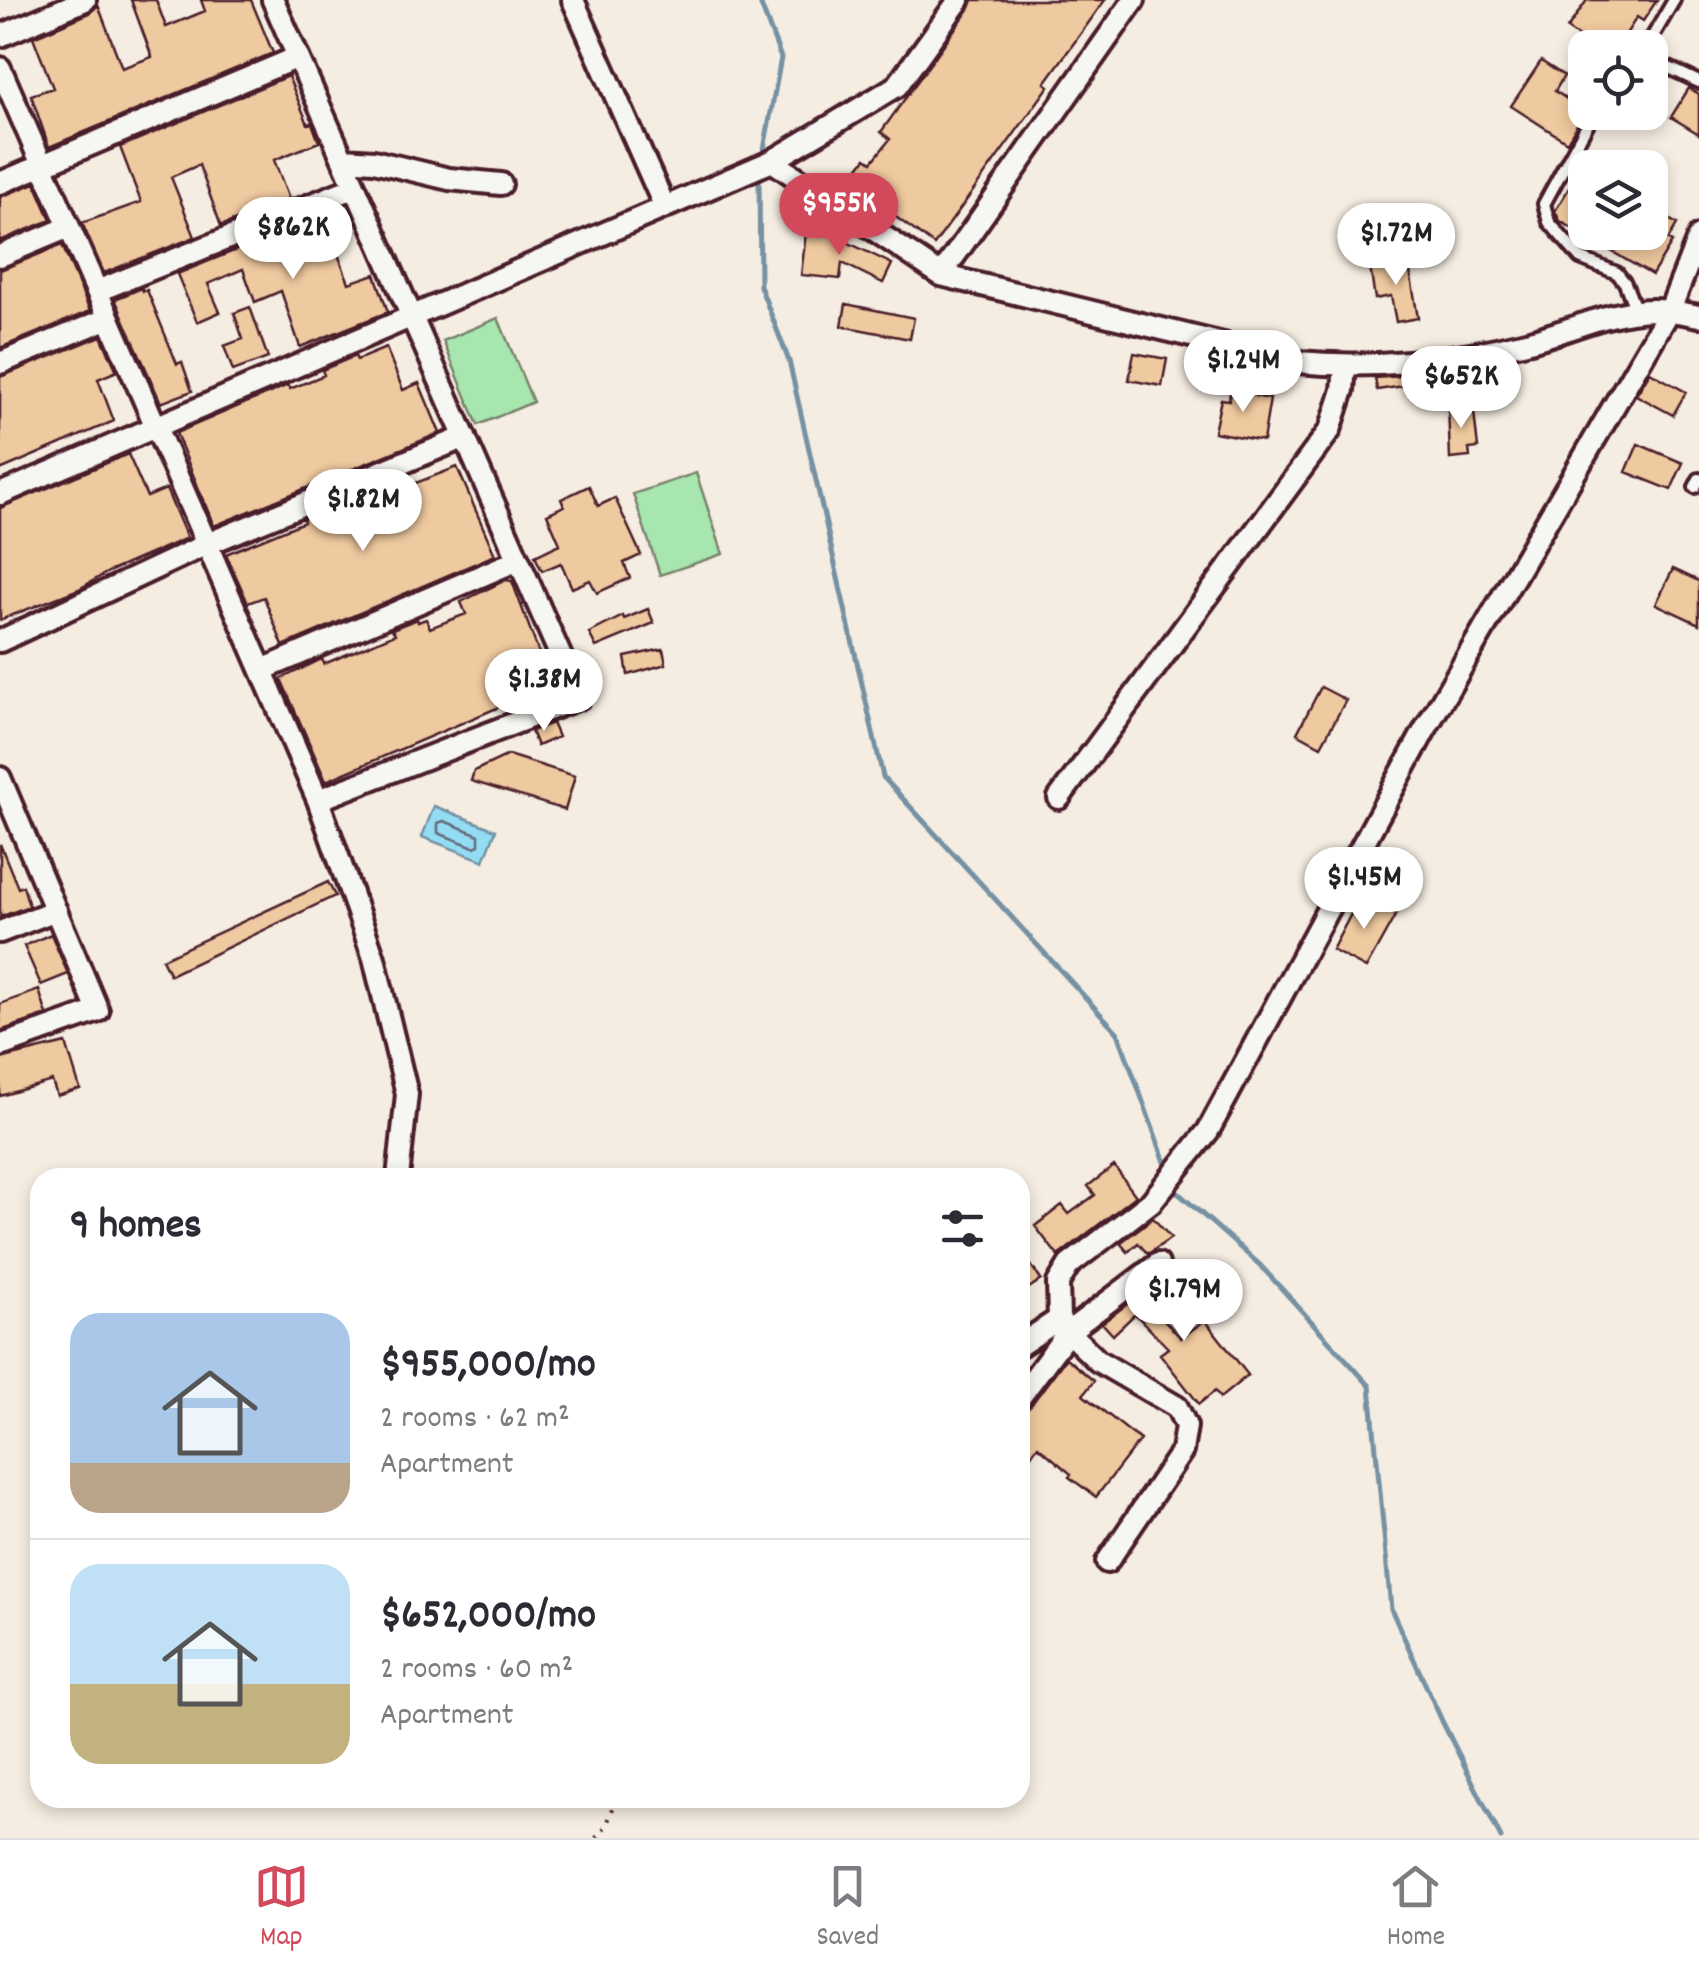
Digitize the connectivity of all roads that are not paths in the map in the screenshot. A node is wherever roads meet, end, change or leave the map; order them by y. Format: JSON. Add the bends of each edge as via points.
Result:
{"nodes":[{"id":1,"x":85,"y":0,"type":"edge"},
{"id":2,"x":273,"y":0,"type":"edge"},
{"id":3,"x":573,"y":0,"type":"edge"},
{"id":4,"x":959,"y":0,"type":"edge"},
{"id":5,"x":1134,"y":0,"type":"edge"},
{"id":6,"x":1674,"y":0,"type":"edge"},
{"id":7,"x":1656,"y":30,"type":"edge"},
{"id":8,"x":0,"y":36,"type":"edge"},
{"id":9,"x":298,"y":57,"type":"junction"},
{"id":10,"x":1668,"y":67,"type":"edge"},
{"id":11,"x":0,"y":68,"type":"edge"},
{"id":12,"x":1699,"y":82,"type":"edge"},
{"id":13,"x":1584,"y":130,"type":"edge"},
{"id":14,"x":343,"y":159,"type":"junction"},
{"id":15,"x":772,"y":161,"type":"junction"},
{"id":16,"x":42,"y":165,"type":"junction"},
{"id":17,"x":0,"y":182,"type":"edge"},
{"id":18,"x":501,"y":184,"type":"dead end"},
{"id":19,"x":355,"y":187,"type":"junction"},
{"id":20,"x":664,"y":206,"type":"junction"},
{"id":21,"x":69,"y":227,"type":"junction"},
{"id":22,"x":1699,"y":236,"type":"edge"},
{"id":23,"x":0,"y":256,"type":"edge"},
{"id":24,"x":941,"y":275,"type":"junction"},
{"id":25,"x":97,"y":291,"type":"junction"},
{"id":26,"x":1636,"y":310,"type":"junction"},
{"id":27,"x":1670,"y":310,"type":"junction"},
{"id":28,"x":1699,"y":316,"type":"edge"},
{"id":29,"x":109,"y":318,"type":"junction"},
{"id":30,"x":412,"y":318,"type":"junction"},
{"id":31,"x":0,"y":363,"type":"edge"},
{"id":32,"x":1345,"y":367,"type":"junction"},
{"id":33,"x":156,"y":428,"type":"junction"},
{"id":34,"x":465,"y":437,"type":"junction"},
{"id":35,"x":0,"y":494,"type":"edge"},
{"id":36,"x":207,"y":544,"type":"junction"},
{"id":37,"x":518,"y":560,"type":"junction"},
{"id":38,"x":0,"y":641,"type":"edge"},
{"id":39,"x":262,"y":670,"type":"junction"},
{"id":40,"x":0,"y":778,"type":"edge"},
{"id":41,"x":1059,"y":798,"type":"dead end"},
{"id":42,"x":318,"y":800,"type":"junction"},
{"id":43,"x":6,"y":809,"type":"edge"},
{"id":44,"x":56,"y":910,"type":"junction"},
{"id":45,"x":0,"y":932,"type":"edge"},
{"id":46,"x":0,"y":1046,"type":"edge"},
{"id":47,"x":399,"y":1168,"type":"edge"},
{"id":48,"x":1158,"y":1264,"type":"dead end"},
{"id":49,"x":1064,"y":1325,"type":"junction"},
{"id":50,"x":1030,"y":1340,"type":"edge"},
{"id":51,"x":1030,"y":1381,"type":"edge"},
{"id":52,"x":1107,"y":1562,"type":"dead end"}],
"edges":[{"from":1,"to":8,"type":"street"},
{"from":2,"to":9,"type":"street"},
{"from":3,"to":20,"type":"street"},
{"from":4,"to":15,"type":"street","via":[[897,86]]},
{"from":5,"to":24,"type":"street"},
{"from":6,"to":7,"type":"lane"},
{"from":9,"to":14,"type":"street"},
{"from":9,"to":16,"type":"street"},
{"from":10,"to":12,"type":"lane"},
{"from":11,"to":16,"type":"street"},
{"from":13,"to":26,"type":"lane","via":[[1544,204],[1549,222],[1580,258],[1616,272]]},
{"from":14,"to":18,"type":"street"},
{"from":14,"to":19,"type":"street"},
{"from":15,"to":20,"type":"street"},
{"from":15,"to":24,"type":"street"},
{"from":16,"to":17,"type":"street"},
{"from":16,"to":21,"type":"street"},
{"from":19,"to":25,"type":"street"},
{"from":19,"to":30,"type":"street"},
{"from":20,"to":30,"type":"street"},
{"from":21,"to":23,"type":"street"},
{"from":21,"to":25,"type":"street"},
{"from":22,"to":27,"type":"street"},
{"from":24,"to":32,"type":"street","via":[[1296,362]]},
{"from":25,"to":29,"type":"street"},
{"from":26,"to":27,"type":"street"},
{"from":26,"to":32,"type":"street","via":[[1523,343]]},
{"from":27,"to":28,"type":"street"},
{"from":27,"to":49,"type":"street","via":[[1423,733],[1208,1131],[1151,1202],[1069,1265],[1058,1283]]},
{"from":29,"to":31,"type":"street"},
{"from":29,"to":33,"type":"street"},
{"from":30,"to":33,"type":"street"},
{"from":30,"to":34,"type":"street"},
{"from":32,"to":41,"type":"street","via":[[1330,430]]},
{"from":33,"to":35,"type":"street"},
{"from":33,"to":36,"type":"street"},
{"from":34,"to":36,"type":"street"},
{"from":34,"to":37,"type":"street"},
{"from":36,"to":38,"type":"street"},
{"from":36,"to":39,"type":"street"},
{"from":37,"to":39,"type":"street"},
{"from":37,"to":42,"type":"street","via":[[579,698]]},
{"from":39,"to":42,"type":"street"},
{"from":40,"to":43,"type":"street"},
{"from":42,"to":47,"type":"street","via":[[374,958],[407,1094]]},
{"from":43,"to":44,"type":"street"},
{"from":44,"to":45,"type":"street"},
{"from":44,"to":46,"type":"street","via":[[98,1011]]},
{"from":48,"to":49,"type":"street"},
{"from":49,"to":50,"type":"street"},
{"from":49,"to":51,"type":"street"},
{"from":49,"to":52,"type":"street","via":[[1098,1360],[1177,1407],[1186,1426],[1182,1451]]}]}
